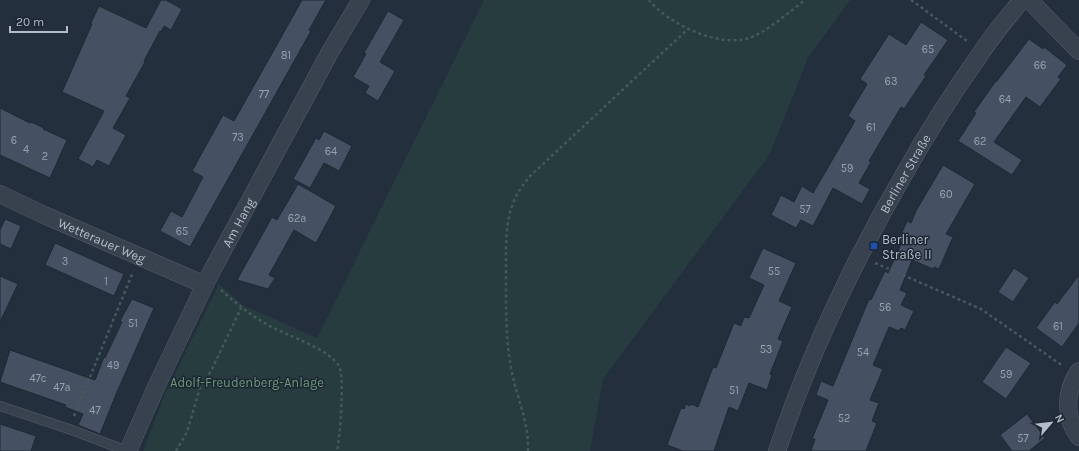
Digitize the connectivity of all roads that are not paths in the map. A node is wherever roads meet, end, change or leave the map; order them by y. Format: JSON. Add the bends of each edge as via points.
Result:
{"nodes":[{"id":1,"x":361,"y":0,"type":"edge"},
{"id":2,"x":1022,"y":0,"type":"edge"},
{"id":3,"x":1029,"y":0,"type":"edge"},
{"id":4,"x":1079,"y":51,"type":"edge"},
{"id":5,"x":0,"y":194,"type":"edge"},
{"id":6,"x":206,"y":282,"type":"junction"},
{"id":7,"x":1078,"y":373,"type":"edge"},
{"id":8,"x":0,"y":406,"type":"edge"},
{"id":9,"x":1079,"y":437,"type":"edge"},
{"id":10,"x":127,"y":451,"type":"edge"},
{"id":11,"x":777,"y":451,"type":"edge"}],
"edges":[{"from":1,"to":6,"type":"street","name":"Am Hang","via":[[330,52]]},
{"from":2,"to":11,"type":"street","name":"Berliner Straße","via":[[981,51],[893,193],[836,301]]},
{"from":3,"to":4,"type":"street"},
{"from":5,"to":6,"type":"street","name":"Wetterauer Weg","via":[[139,257]]},
{"from":6,"to":10,"type":"street","name":"Am Hang"},
{"from":7,"to":9,"type":"street","via":[[1071,386],[1068,406],[1071,424]]},
{"from":8,"to":10,"type":"lane"}]}
